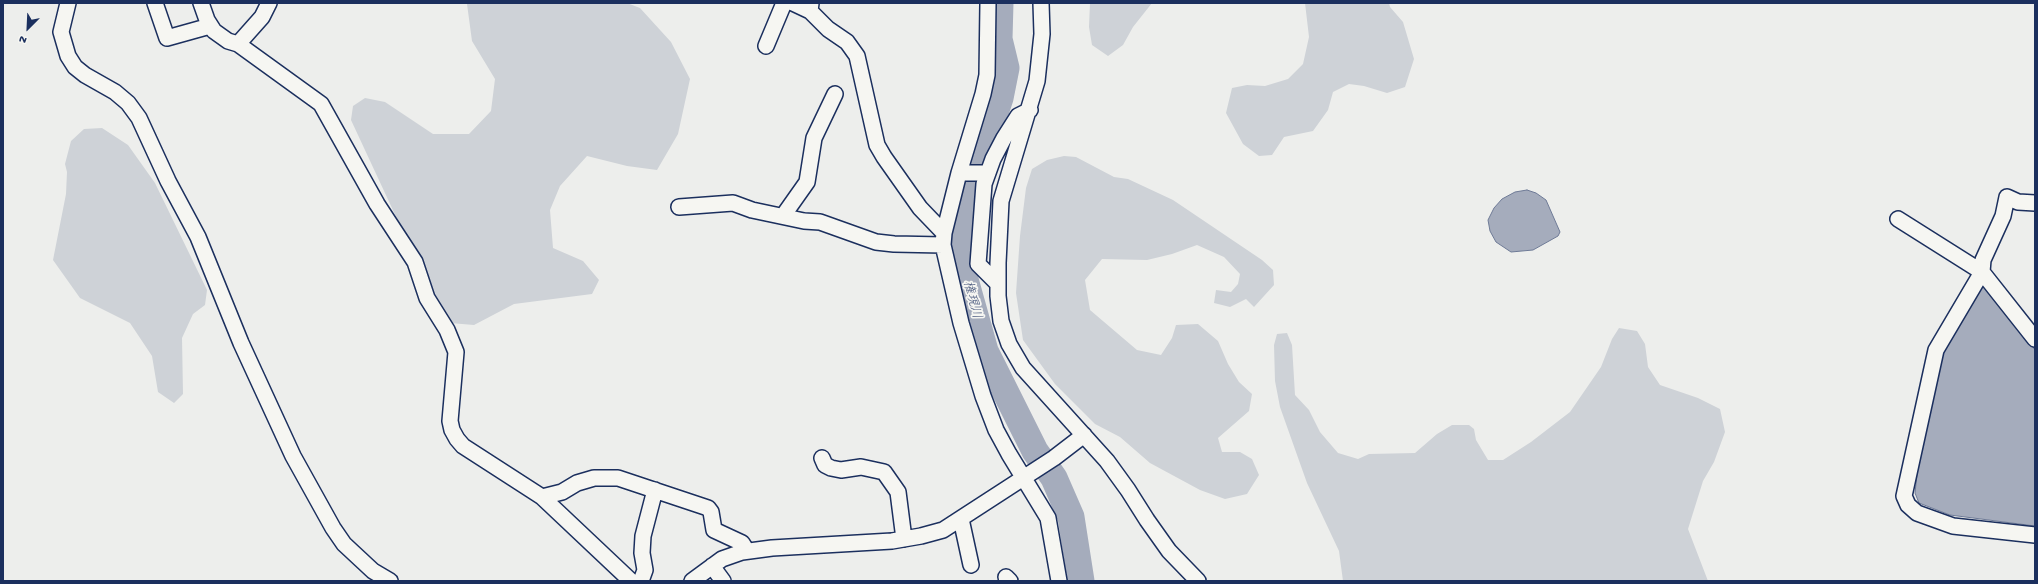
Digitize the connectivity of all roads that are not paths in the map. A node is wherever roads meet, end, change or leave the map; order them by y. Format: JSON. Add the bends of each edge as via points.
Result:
{"nodes":[{"id":1,"x":68,"y":3,"type":"edge"},
{"id":2,"x":155,"y":3,"type":"edge"},
{"id":3,"x":201,"y":3,"type":"edge"},
{"id":4,"x":269,"y":3,"type":"edge"},
{"id":5,"x":784,"y":3,"type":"edge"},
{"id":6,"x":793,"y":3,"type":"edge"},
{"id":7,"x":988,"y":3,"type":"edge"},
{"id":8,"x":1042,"y":3,"type":"edge"},
{"id":9,"x":810,"y":7,"type":"edge"},
{"id":10,"x":210,"y":26,"type":"junction"},
{"id":11,"x":238,"y":44,"type":"junction"},
{"id":12,"x":766,"y":46,"type":"dead end"},
{"id":13,"x":835,"y":94,"type":"dead end"},
{"id":14,"x":1030,"y":110,"type":"junction"},
{"id":15,"x":974,"y":173,"type":"junction"},
{"id":16,"x":2035,"y":203,"type":"edge"},
{"id":17,"x":679,"y":207,"type":"dead end"},
{"id":18,"x":783,"y":216,"type":"junction"},
{"id":19,"x":1898,"y":219,"type":"dead end"},
{"id":20,"x":943,"y":239,"type":"junction"},
{"id":21,"x":1982,"y":272,"type":"junction"},
{"id":22,"x":998,"y":284,"type":"junction"},
{"id":23,"x":2035,"y":339,"type":"edge"},
{"id":24,"x":1084,"y":435,"type":"junction"},
{"id":25,"x":822,"y":458,"type":"dead end"},
{"id":26,"x":1028,"y":475,"type":"junction"},
{"id":27,"x":655,"y":490,"type":"junction"},
{"id":28,"x":542,"y":497,"type":"junction"},
{"id":29,"x":961,"y":519,"type":"junction"},
{"id":30,"x":2035,"y":535,"type":"edge"},
{"id":31,"x":904,"y":539,"type":"junction"},
{"id":32,"x":747,"y":551,"type":"junction"},
{"id":33,"x":971,"y":565,"type":"dead end"},
{"id":34,"x":712,"y":566,"type":"junction"},
{"id":35,"x":390,"y":581,"type":"edge"},
{"id":36,"x":631,"y":581,"type":"edge"},
{"id":37,"x":642,"y":581,"type":"edge"},
{"id":38,"x":692,"y":581,"type":"edge"},
{"id":39,"x":723,"y":581,"type":"edge"},
{"id":40,"x":1058,"y":581,"type":"edge"},
{"id":41,"x":1198,"y":581,"type":"edge"}],
"edges":[{"from":1,"to":35,"type":"street","via":[[61,32],[68,56],[75,67],[85,75],[115,92],[128,103],[139,118],[168,181],[198,237],[241,343],[293,456],[344,544],[373,571]]},
{"from":2,"to":10,"type":"street","via":[[167,38]]},
{"from":3,"to":10,"type":"street"},
{"from":4,"to":11,"type":"street","via":[[262,17]]},
{"from":5,"to":12,"type":"street"},
{"from":6,"to":9,"type":"street"},
{"from":7,"to":15,"type":"street","via":[[986,82]]},
{"from":8,"to":14,"type":"street","via":[[1037,81]]},
{"from":9,"to":20,"type":"street","via":[[828,29],[847,42],[857,56],[877,145]]},
{"from":10,"to":11,"type":"street","via":[[228,41]]},
{"from":11,"to":28,"type":"street","via":[[321,104],[377,204],[415,262],[427,298],[447,330],[456,352],[450,421],[457,439],[463,446]]},
{"from":13,"to":18,"type":"street","via":[[814,138],[807,182]]},
{"from":14,"to":15,"type":"street","via":[[1018,116],[993,159]]},
{"from":14,"to":22,"type":"street","via":[[1001,201]]},
{"from":15,"to":20,"type":"street"},
{"from":15,"to":22,"type":"street","via":[[984,184],[978,264]]},
{"from":16,"to":21,"type":"street","via":[[2018,202],[2006,197],[2003,216],[1983,260]]},
{"from":17,"to":18,"type":"street","via":[[732,203]]},
{"from":18,"to":20,"type":"street","via":[[820,222],[876,242],[894,244]]},
{"from":19,"to":21,"type":"street"},
{"from":20,"to":26,"type":"street","via":[[961,323],[983,396],[996,430]]},
{"from":21,"to":23,"type":"street"},
{"from":21,"to":30,"type":"street","via":[[1936,350],[1904,496],[1908,505],[1917,513],[1953,526]]},
{"from":22,"to":24,"type":"street","via":[[1001,321],[1009,344],[1023,368]]},
{"from":24,"to":26,"type":"street"},
{"from":24,"to":41,"type":"street","via":[[1128,490],[1169,551]]},
{"from":25,"to":31,"type":"street","via":[[825,465],[831,468],[841,470],[861,467],[884,472],[898,492]]},
{"from":26,"to":29,"type":"street"},
{"from":26,"to":40,"type":"street","via":[[1048,518]]},
{"from":27,"to":28,"type":"street","via":[[618,478],[594,478],[577,483],[562,492]]},
{"from":27,"to":32,"type":"street","via":[[708,508],[714,530],[742,543]]},
{"from":27,"to":37,"type":"street","via":[[643,536]]},
{"from":28,"to":36,"type":"street"},
{"from":29,"to":31,"type":"street","via":[[943,530]]},
{"from":29,"to":33,"type":"street"},
{"from":31,"to":32,"type":"street"},
{"from":32,"to":34,"type":"street","via":[[722,559]]},
{"from":34,"to":38,"type":"street"},
{"from":34,"to":39,"type":"street"}]}
